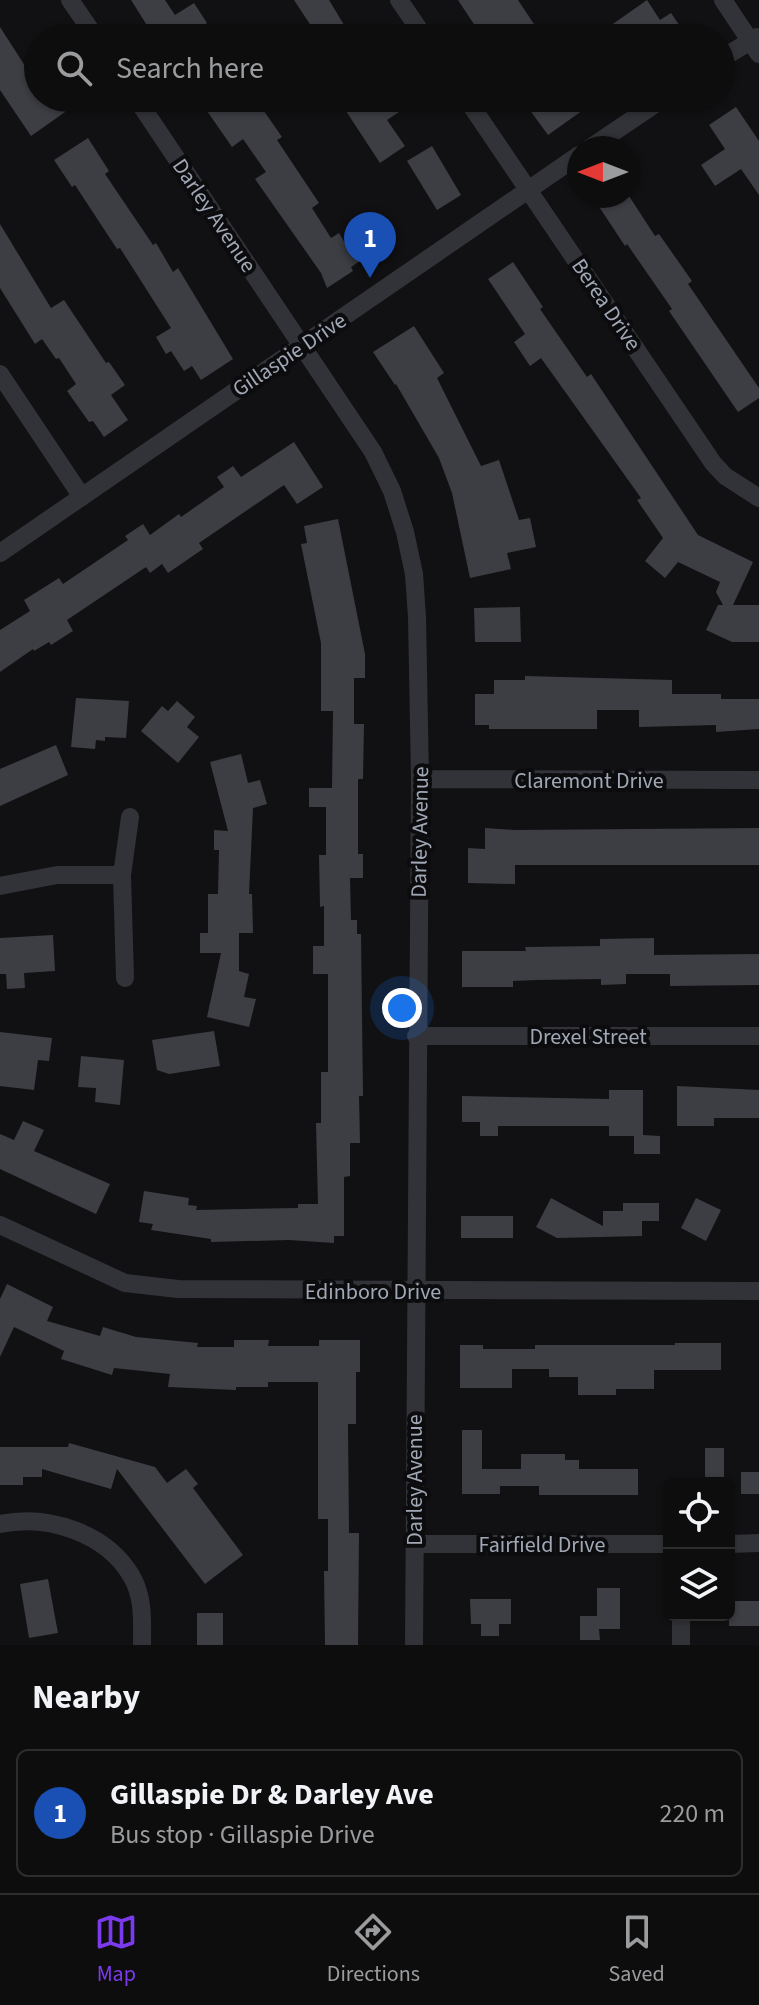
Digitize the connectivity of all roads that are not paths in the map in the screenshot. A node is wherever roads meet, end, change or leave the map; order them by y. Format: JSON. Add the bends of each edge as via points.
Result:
{"nodes":[{"id":1,"x":70,"y":0,"type":"edge"},
{"id":2,"x":399,"y":0,"type":"edge"},
{"id":3,"x":723,"y":0,"type":"edge"},
{"id":4,"x":86,"y":24,"type":"edge"},
{"id":5,"x":415,"y":24,"type":"edge"},
{"id":6,"x":755,"y":44,"type":"edge"},
{"id":7,"x":735,"y":53,"type":"edge"},
{"id":8,"x":146,"y":112,"type":"edge"},
{"id":9,"x":476,"y":112,"type":"edge"},
{"id":10,"x":643,"y":112,"type":"edge"},
{"id":11,"x":608,"y":136,"type":"edge"},
{"id":12,"x":567,"y":163,"type":"edge"},
{"id":13,"x":529,"y":190,"type":"junction"},
{"id":14,"x":304,"y":345,"type":"junction"},
{"id":15,"x":0,"y":374,"type":"edge"},
{"id":16,"x":82,"y":497,"type":"junction"},
{"id":17,"x":759,"y":498,"type":"edge"},
{"id":18,"x":0,"y":553,"type":"edge"},
{"id":19,"x":420,"y":779,"type":"junction"},
{"id":20,"x":759,"y":780,"type":"edge"},
{"id":21,"x":130,"y":817,"type":"dead end"},
{"id":22,"x":122,"y":875,"type":"junction"},
{"id":23,"x":0,"y":886,"type":"edge"},
{"id":24,"x":125,"y":978,"type":"dead end"},
{"id":25,"x":416,"y":1036,"type":"junction"},
{"id":26,"x":759,"y":1036,"type":"edge"},
{"id":27,"x":0,"y":1225,"type":"edge"},
{"id":28,"x":414,"y":1291,"type":"junction"},
{"id":29,"x":759,"y":1291,"type":"edge"},
{"id":30,"x":0,"y":1524,"type":"edge"},
{"id":31,"x":759,"y":1543,"type":"edge"},
{"id":32,"x":414,"y":1544,"type":"junction"},
{"id":33,"x":663,"y":1544,"type":"edge"},
{"id":34,"x":735,"y":1544,"type":"edge"},
{"id":35,"x":681,"y":1621,"type":"edge"},
{"id":36,"x":142,"y":1645,"type":"edge"},
{"id":37,"x":414,"y":1645,"type":"edge"},
{"id":38,"x":681,"y":1645,"type":"edge"}],
"edges":[{"from":1,"to":4,"type":"street"},
{"from":2,"to":5,"type":"street"},
{"from":3,"to":6,"type":"street"},
{"from":6,"to":7,"type":"street"},
{"from":8,"to":14,"type":"street","name":"Darley Avenue"},
{"from":9,"to":13,"type":"street","name":"Berea Drive"},
{"from":10,"to":11,"type":"street"},
{"from":12,"to":13,"type":"street","name":"Gillaspie Drive"},
{"from":13,"to":14,"type":"street","name":"Gillaspie Drive"},
{"from":13,"to":17,"type":"street","name":"Berea Drive","via":[[713,463]]},
{"from":14,"to":16,"type":"street","name":"Gillaspie Drive"},
{"from":14,"to":19,"type":"street","name":"Darley Avenue","via":[[373,452],[405,532],[417,617]]},
{"from":15,"to":16,"type":"street"},
{"from":16,"to":18,"type":"street","name":"Gillaspie Drive"},
{"from":19,"to":20,"type":"street","name":"Claremont Drive"},
{"from":19,"to":25,"type":"street","name":"Darley Avenue"},
{"from":21,"to":22,"type":"street"},
{"from":22,"to":23,"type":"street","via":[[57,875]]},
{"from":22,"to":24,"type":"street"},
{"from":25,"to":26,"type":"street","name":"Drexel Street"},
{"from":25,"to":28,"type":"street","name":"Darley Avenue"},
{"from":27,"to":28,"type":"street","name":"Edinboro Drive","via":[[125,1283],[178,1289]]},
{"from":28,"to":29,"type":"street","name":"Edinboro Drive"},
{"from":28,"to":32,"type":"street","name":"Darley Avenue"},
{"from":30,"to":36,"type":"street","via":[[53,1524],[91,1536],[115,1554],[133,1578],[142,1607]]},
{"from":31,"to":34,"type":"street"},
{"from":32,"to":33,"type":"street","name":"Fairfield Drive"},
{"from":32,"to":37,"type":"street","name":"Darley Avenue"},
{"from":35,"to":38,"type":"street"}]}
